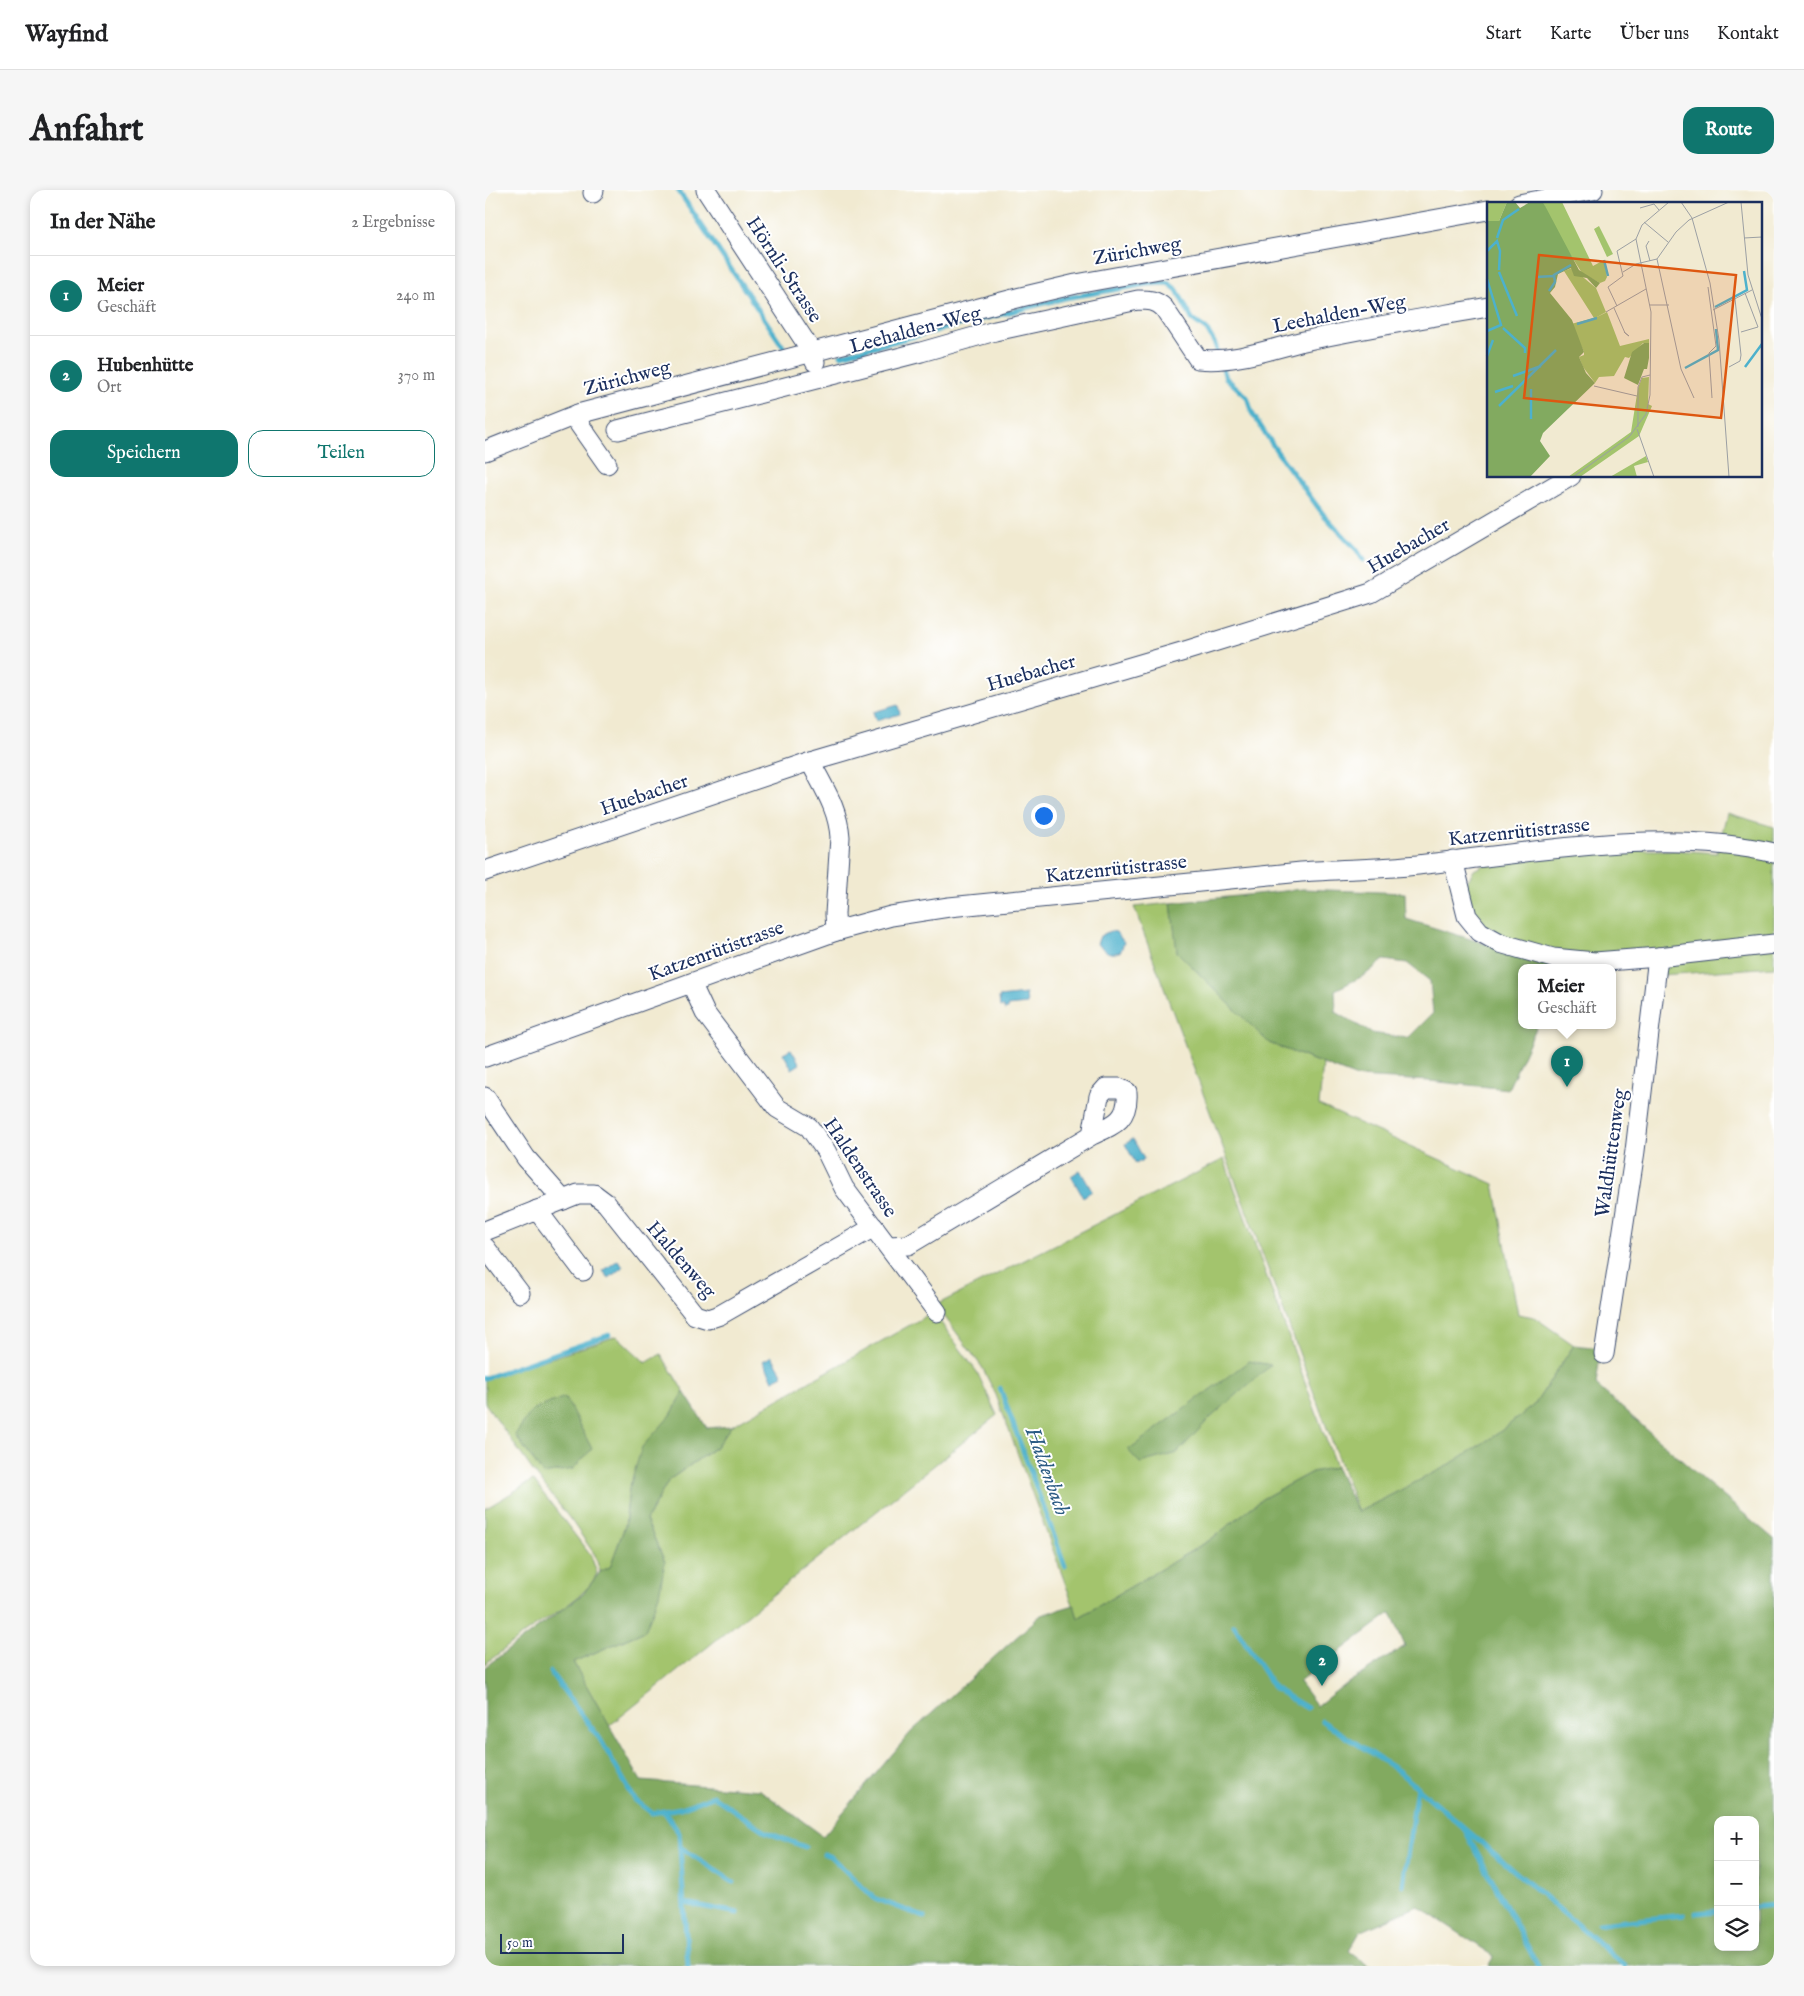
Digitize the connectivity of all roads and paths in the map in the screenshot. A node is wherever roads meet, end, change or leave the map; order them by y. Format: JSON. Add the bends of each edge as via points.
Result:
{"nodes":[{"id":1,"x":706,"y":190,"type":"edge"},
{"id":2,"x":1593,"y":190,"type":"edge"},
{"id":3,"x":1530,"y":202,"type":"edge"},
{"id":4,"x":1487,"y":210,"type":"edge"},
{"id":5,"x":1487,"y":307,"type":"edge"},
{"id":6,"x":798,"y":355,"type":"junction"},
{"id":7,"x":819,"y":377,"type":"junction"},
{"id":8,"x":579,"y":414,"type":"junction"},
{"id":9,"x":618,"y":430,"type":"dead end"},
{"id":10,"x":485,"y":451,"type":"edge"},
{"id":11,"x":607,"y":464,"type":"dead end"},
{"id":12,"x":1568,"y":478,"type":"edge"},
{"id":13,"x":810,"y":762,"type":"junction"},
{"id":14,"x":1774,"y":853,"type":"edge"},
{"id":15,"x":1453,"y":860,"type":"junction"},
{"id":16,"x":485,"y":871,"type":"edge"},
{"id":17,"x":835,"y":931,"type":"junction"},
{"id":18,"x":1774,"y":944,"type":"edge"},
{"id":19,"x":1658,"y":957,"type":"junction"},
{"id":20,"x":691,"y":983,"type":"junction"},
{"id":21,"x":485,"y":1056,"type":"edge"},
{"id":22,"x":485,"y":1097,"type":"edge"},
{"id":23,"x":1091,"y":1136,"type":"dead end"},
{"id":24,"x":563,"y":1200,"type":"junction"},
{"id":25,"x":537,"y":1210,"type":"junction"},
{"id":26,"x":874,"y":1227,"type":"junction"},
{"id":27,"x":485,"y":1231,"type":"edge"},
{"id":28,"x":889,"y":1246,"type":"junction"},
{"id":29,"x":485,"y":1247,"type":"edge"},
{"id":30,"x":583,"y":1271,"type":"dead end"},
{"id":31,"x":520,"y":1294,"type":"dead end"},
{"id":32,"x":937,"y":1312,"type":"dead end"},
{"id":33,"x":1604,"y":1354,"type":"dead end"}],
"edges":[{"from":1,"to":6,"type":"street","name":"Hörnli-Strasse"},
{"from":2,"to":3,"type":"street"},
{"from":4,"to":6,"type":"street","name":"Zürichweg","via":[[1077,284]]},
{"from":5,"to":7,"type":"street","name":"Leehalden-Weg","via":[[1313,339],[1209,363],[1158,302],[1138,300],[995,331]]},
{"from":6,"to":7,"type":"street","name":"Hörnli-Strasse"},
{"from":6,"to":8,"type":"street","name":"Zürichweg"},
{"from":7,"to":9,"type":"street","name":"Leehalden-Weg"},
{"from":8,"to":10,"type":"street","name":"Zürichweg"},
{"from":8,"to":11,"type":"street","via":[[579,424]]},
{"from":12,"to":13,"type":"street","name":"Huebacher","via":[[1371,593]]},
{"from":13,"to":16,"type":"street","name":"Huebacher"},
{"from":13,"to":17,"type":"street","via":[[831,798],[839,824]]},
{"from":14,"to":15,"type":"street","name":"Katzenrütistrasse","via":[[1680,842],[1635,843]]},
{"from":15,"to":17,"type":"street","name":"Katzenrütistrasse","via":[[949,906],[891,916]]},
{"from":15,"to":19,"type":"street","via":[[1467,916],[1472,925],[1488,938],[1572,961]]},
{"from":17,"to":20,"type":"street","name":"Katzenrütistrasse"},
{"from":18,"to":19,"type":"street"},
{"from":19,"to":33,"type":"street","name":"Waldhüttenweg","via":[[1635,1151]]},
{"from":20,"to":21,"type":"street","name":"Katzenrütistrasse"},
{"from":20,"to":26,"type":"street","name":"Haldenstrasse","via":[[705,1013],[777,1108],[809,1127],[826,1151],[844,1188]]},
{"from":22,"to":24,"type":"street","via":[[526,1158]]},
{"from":23,"to":28,"type":"street","via":[[908,1245]]},
{"from":24,"to":25,"type":"street","name":"Haldenweg"},
{"from":24,"to":26,"type":"street","name":"Haldenweg","via":[[577,1194],[594,1194],[606,1203],[695,1315],[708,1319]]},
{"from":25,"to":27,"type":"street","name":"Haldenweg"},
{"from":25,"to":30,"type":"street"},
{"from":26,"to":28,"type":"street","name":"Haldenstrasse"},
{"from":28,"to":32,"type":"street","name":"Haldenstrasse"},
{"from":29,"to":31,"type":"street"}]}
